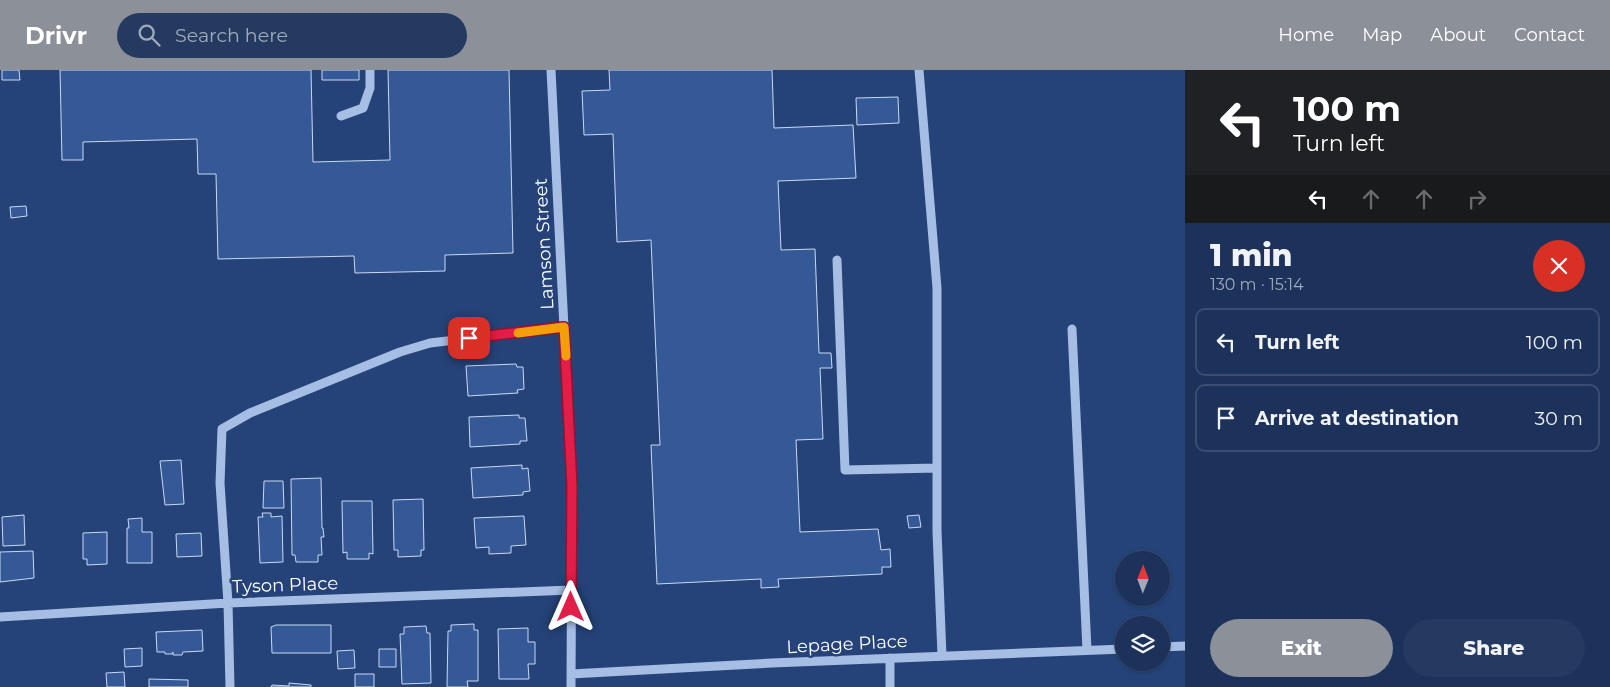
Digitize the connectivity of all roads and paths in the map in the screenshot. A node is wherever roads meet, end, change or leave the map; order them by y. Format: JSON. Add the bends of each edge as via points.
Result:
{"nodes":[{"id":1,"x":370,"y":70,"type":"edge"},
{"id":2,"x":551,"y":70,"type":"edge"},
{"id":3,"x":919,"y":70,"type":"edge"},
{"id":4,"x":341,"y":116,"type":"dead end"},
{"id":5,"x":837,"y":260,"type":"dead end"},
{"id":6,"x":564,"y":327,"type":"junction"},
{"id":7,"x":1072,"y":329,"type":"dead end"},
{"id":8,"x":937,"y":468,"type":"junction"},
{"id":9,"x":571,"y":590,"type":"junction"},
{"id":10,"x":228,"y":603,"type":"junction"},
{"id":11,"x":0,"y":616,"type":"edge"},
{"id":12,"x":1185,"y":646,"type":"edge"},
{"id":13,"x":1170,"y":647,"type":"edge"},
{"id":14,"x":1115,"y":649,"type":"edge"},
{"id":15,"x":1088,"y":650,"type":"junction"},
{"id":16,"x":942,"y":656,"type":"junction"},
{"id":17,"x":890,"y":658,"type":"junction"},
{"id":18,"x":572,"y":674,"type":"junction"},
{"id":19,"x":230,"y":687,"type":"edge"},
{"id":20,"x":571,"y":687,"type":"edge"},
{"id":21,"x":890,"y":687,"type":"edge"}],
"edges":[{"from":1,"to":4,"type":"street","via":[[370,88],[363,108]]},
{"from":2,"to":6,"type":"street","name":"Lamson Street"},
{"from":3,"to":8,"type":"street","via":[[937,288]]},
{"from":5,"to":8,"type":"street","via":[[845,470]]},
{"from":6,"to":9,"type":"street","name":"Lamson Street","via":[[572,486]]},
{"from":6,"to":10,"type":"street","via":[[430,343],[250,413],[222,429],[220,483]]},
{"from":7,"to":15,"type":"street"},
{"from":8,"to":16,"type":"street"},
{"from":9,"to":10,"type":"street","name":"Tyson Place"},
{"from":9,"to":18,"type":"street","name":"Lamson Street"},
{"from":10,"to":11,"type":"street","name":"Tyson Place"},
{"from":10,"to":19,"type":"street"},
{"from":12,"to":13,"type":"street"},
{"from":14,"to":15,"type":"street","name":"Lepage Place"},
{"from":15,"to":16,"type":"street","name":"Lepage Place"},
{"from":16,"to":17,"type":"street","name":"Lepage Place"},
{"from":17,"to":18,"type":"street","name":"Lepage Place"},
{"from":17,"to":21,"type":"street"},
{"from":18,"to":20,"type":"street","name":"Lamson Street"}]}
